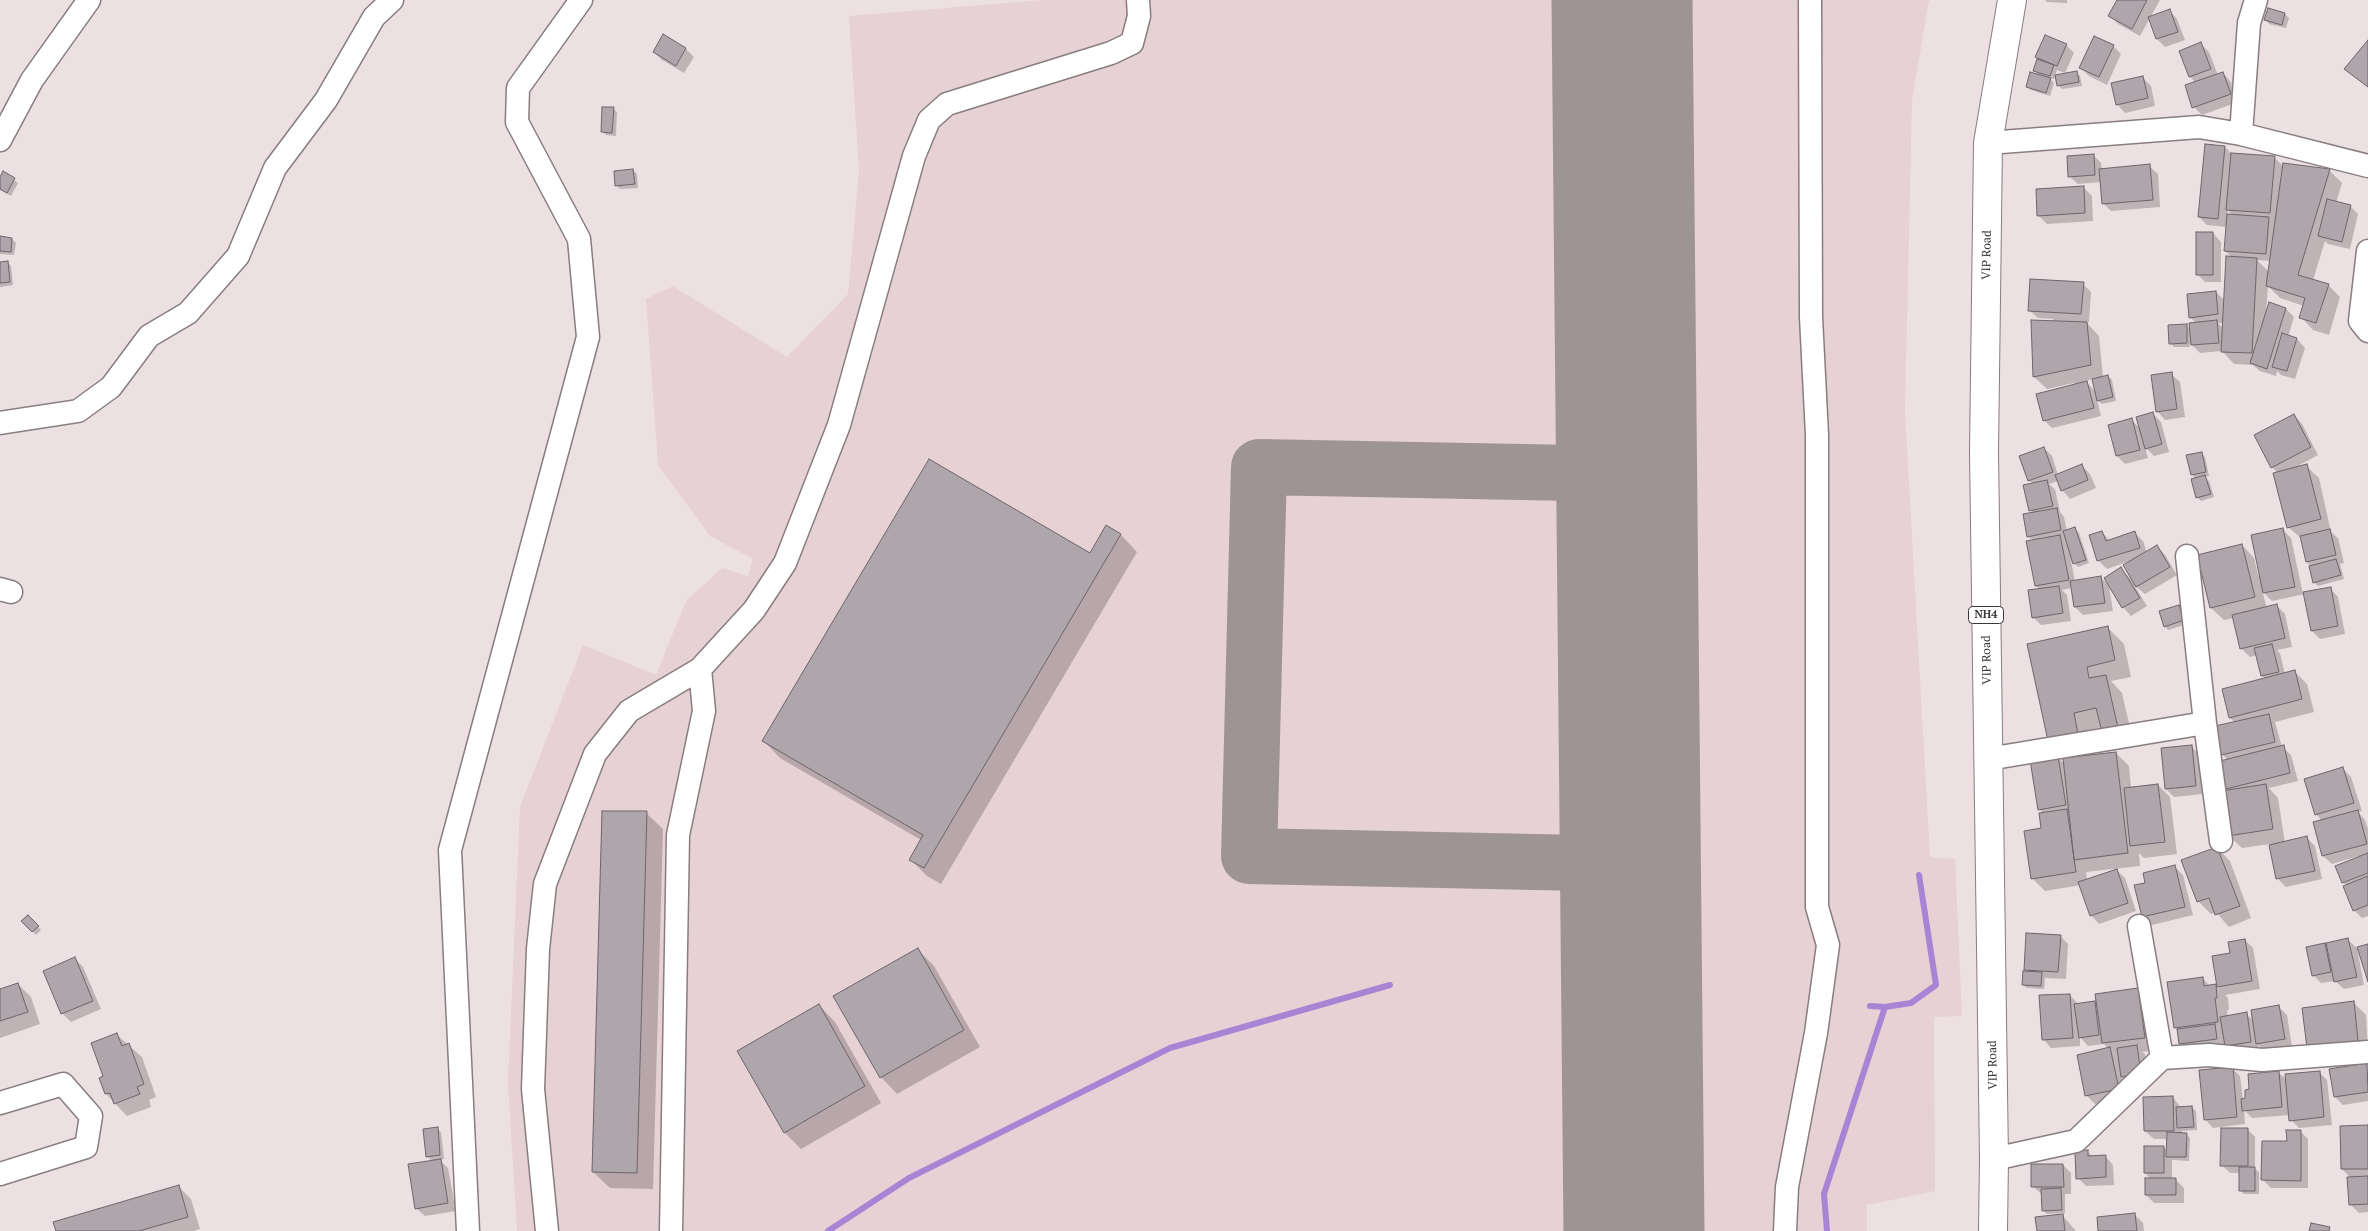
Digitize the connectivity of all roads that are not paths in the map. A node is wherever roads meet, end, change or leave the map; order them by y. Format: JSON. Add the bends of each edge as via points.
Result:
{"nodes":[{"id":1,"x":89,"y":0,"type":"edge"},
{"id":2,"x":392,"y":0,"type":"edge"},
{"id":3,"x":581,"y":0,"type":"edge"},
{"id":4,"x":1138,"y":0,"type":"edge"},
{"id":5,"x":1810,"y":0,"type":"edge"},
{"id":6,"x":2012,"y":0,"type":"edge"},
{"id":7,"x":2256,"y":0,"type":"edge"},
{"id":8,"x":2241,"y":134,"type":"junction"},
{"id":9,"x":0,"y":140,"type":"edge"},
{"id":10,"x":1988,"y":144,"type":"junction"},
{"id":11,"x":2368,"y":166,"type":"edge"},
{"id":12,"x":2368,"y":251,"type":"edge"},
{"id":13,"x":2368,"y":331,"type":"edge"},
{"id":14,"x":0,"y":423,"type":"edge"},
{"id":15,"x":2187,"y":556,"type":"dead end"},
{"id":16,"x":700,"y":669,"type":"junction"},
{"id":17,"x":2205,"y":723,"type":"junction"},
{"id":18,"x":1988,"y":760,"type":"junction"},
{"id":19,"x":2221,"y":841,"type":"dead end"},
{"id":20,"x":2139,"y":926,"type":"dead end"},
{"id":21,"x":2368,"y":1052,"type":"edge"},
{"id":22,"x":2162,"y":1058,"type":"junction"},
{"id":23,"x":0,"y":1103,"type":"edge"},
{"id":24,"x":1994,"y":1159,"type":"junction"},
{"id":25,"x":0,"y":1174,"type":"edge"},
{"id":26,"x":468,"y":1231,"type":"edge"},
{"id":27,"x":547,"y":1231,"type":"edge"},
{"id":28,"x":670,"y":1231,"type":"edge"},
{"id":29,"x":1785,"y":1231,"type":"edge"},
{"id":30,"x":1993,"y":1231,"type":"edge"}],
"edges":[{"from":1,"to":9,"type":"street","via":[[32,80]]},
{"from":2,"to":14,"type":"street","via":[[374,17],[326,100],[275,168],[238,256],[188,313],[149,336],[111,387],[78,411]]},
{"from":3,"to":26,"type":"street","via":[[518,88],[517,122],[579,239],[588,337],[450,850]]},
{"from":4,"to":16,"type":"street","via":[[1139,16],[1132,43],[1111,53],[947,104],[929,120],[914,156],[839,425],[785,563],[754,610]]},
{"from":5,"to":29,"type":"street","via":[[1811,317],[1817,435],[1817,907],[1828,945],[1816,1033],[1787,1187]]},
{"from":6,"to":10,"type":"highway","name":"VIP Road","number":"NH4"},
{"from":7,"to":8,"type":"street","via":[[2249,23]]},
{"from":8,"to":10,"type":"street","via":[[2200,127]]},
{"from":8,"to":11,"type":"street"},
{"from":10,"to":18,"type":"highway","name":"VIP Road","number":"NH4","via":[[1984,452]]},
{"from":12,"to":13,"type":"street","via":[[2360,321]]},
{"from":15,"to":17,"type":"street"},
{"from":16,"to":27,"type":"street","via":[[629,712],[596,754],[546,884],[538,949],[533,1089]]},
{"from":16,"to":28,"type":"street","via":[[704,711],[678,835]]},
{"from":17,"to":18,"type":"street"},
{"from":17,"to":19,"type":"street"},
{"from":18,"to":24,"type":"highway","name":"VIP Road","number":"NH4"},
{"from":20,"to":22,"type":"street"},
{"from":21,"to":22,"type":"street","via":[[2262,1060],[2209,1055]]},
{"from":22,"to":24,"type":"street","via":[[2076,1141]]},
{"from":23,"to":25,"type":"street","via":[[63,1084],[91,1116],[86,1147]]},
{"from":24,"to":30,"type":"highway","name":"VIP Road","number":"NH4"}]}
